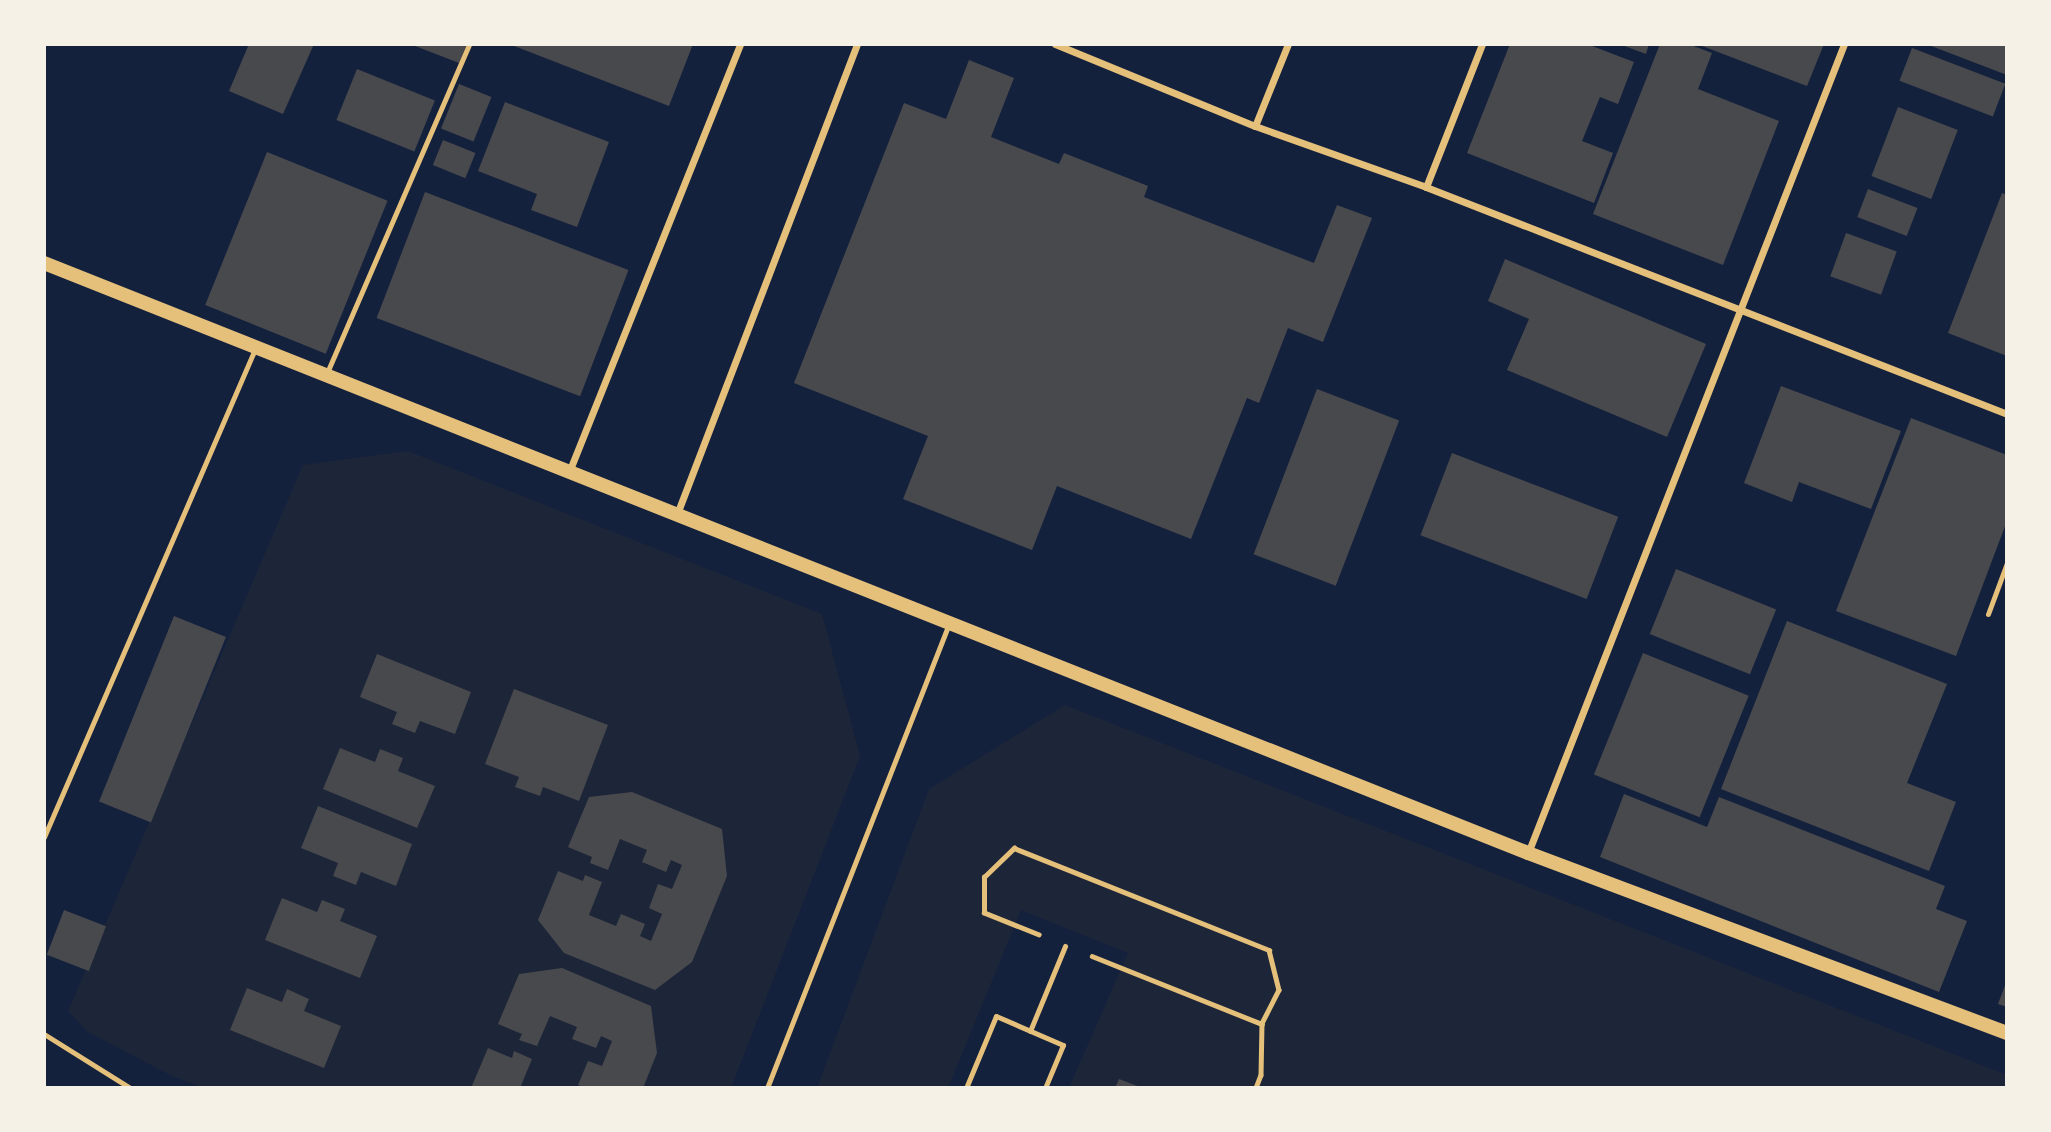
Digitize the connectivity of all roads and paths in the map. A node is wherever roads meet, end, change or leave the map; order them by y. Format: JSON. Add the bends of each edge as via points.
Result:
{"nodes":[{"id":1,"x":470,"y":44,"type":"edge"},
{"id":2,"x":740,"y":44,"type":"edge"},
{"id":3,"x":857,"y":44,"type":"edge"},
{"id":4,"x":1055,"y":44,"type":"edge"},
{"id":5,"x":1288,"y":44,"type":"edge"},
{"id":6,"x":1482,"y":44,"type":"edge"},
{"id":7,"x":1844,"y":44,"type":"edge"},
{"id":8,"x":1255,"y":126,"type":"junction"},
{"id":9,"x":1426,"y":187,"type":"junction"},
{"id":10,"x":44,"y":263,"type":"edge"},
{"id":11,"x":1740,"y":309,"type":"junction"},
{"id":12,"x":255,"y":349,"type":"junction"},
{"id":13,"x":325,"y":377,"type":"junction"},
{"id":14,"x":2007,"y":414,"type":"edge"},
{"id":15,"x":568,"y":474,"type":"junction"},
{"id":16,"x":677,"y":515,"type":"junction"},
{"id":17,"x":2007,"y":564,"type":"edge"},
{"id":18,"x":1987,"y":614,"type":"dead end"},
{"id":19,"x":948,"y":623,"type":"junction"},
{"id":20,"x":44,"y":837,"type":"edge"},
{"id":21,"x":1528,"y":853,"type":"junction"},
{"id":22,"x":1065,"y":946,"type":"junction"},
{"id":23,"x":1262,"y":1024,"type":"junction"},
{"id":24,"x":1030,"y":1031,"type":"junction"},
{"id":25,"x":2007,"y":1033,"type":"edge"},
{"id":26,"x":44,"y":1034,"type":"edge"},
{"id":27,"x":130,"y":1088,"type":"edge"},
{"id":28,"x":767,"y":1088,"type":"edge"},
{"id":29,"x":966,"y":1088,"type":"edge"},
{"id":30,"x":1045,"y":1088,"type":"edge"},
{"id":31,"x":1256,"y":1088,"type":"edge"}],
"edges":[{"from":1,"to":13,"type":"lane"},
{"from":2,"to":15,"type":"street"},
{"from":3,"to":16,"type":"street"},
{"from":4,"to":8,"type":"street"},
{"from":5,"to":8,"type":"street"},
{"from":6,"to":9,"type":"street"},
{"from":7,"to":11,"type":"street"},
{"from":8,"to":9,"type":"street"},
{"from":9,"to":11,"type":"street"},
{"from":10,"to":12,"type":"main road"},
{"from":11,"to":14,"type":"street"},
{"from":11,"to":21,"type":"street"},
{"from":12,"to":13,"type":"main road"},
{"from":12,"to":20,"type":"lane"},
{"from":13,"to":15,"type":"main road"},
{"from":15,"to":16,"type":"main road"},
{"from":16,"to":19,"type":"main road"},
{"from":17,"to":18,"type":"lane"},
{"from":19,"to":21,"type":"main road"},
{"from":19,"to":28,"type":"lane"},
{"from":21,"to":25,"type":"main road"},
{"from":22,"to":23,"type":"path"},
{"from":22,"to":23,"type":"path","via":[[984,913],[984,877],[1014,848],[1269,950],[1279,990]]},
{"from":22,"to":24,"type":"lane"},
{"from":23,"to":31,"type":"path","via":[[1261,1075]]},
{"from":24,"to":29,"type":"lane","via":[[996,1016]]},
{"from":24,"to":30,"type":"lane","via":[[1063,1045]]},
{"from":26,"to":27,"type":"lane"}]}
